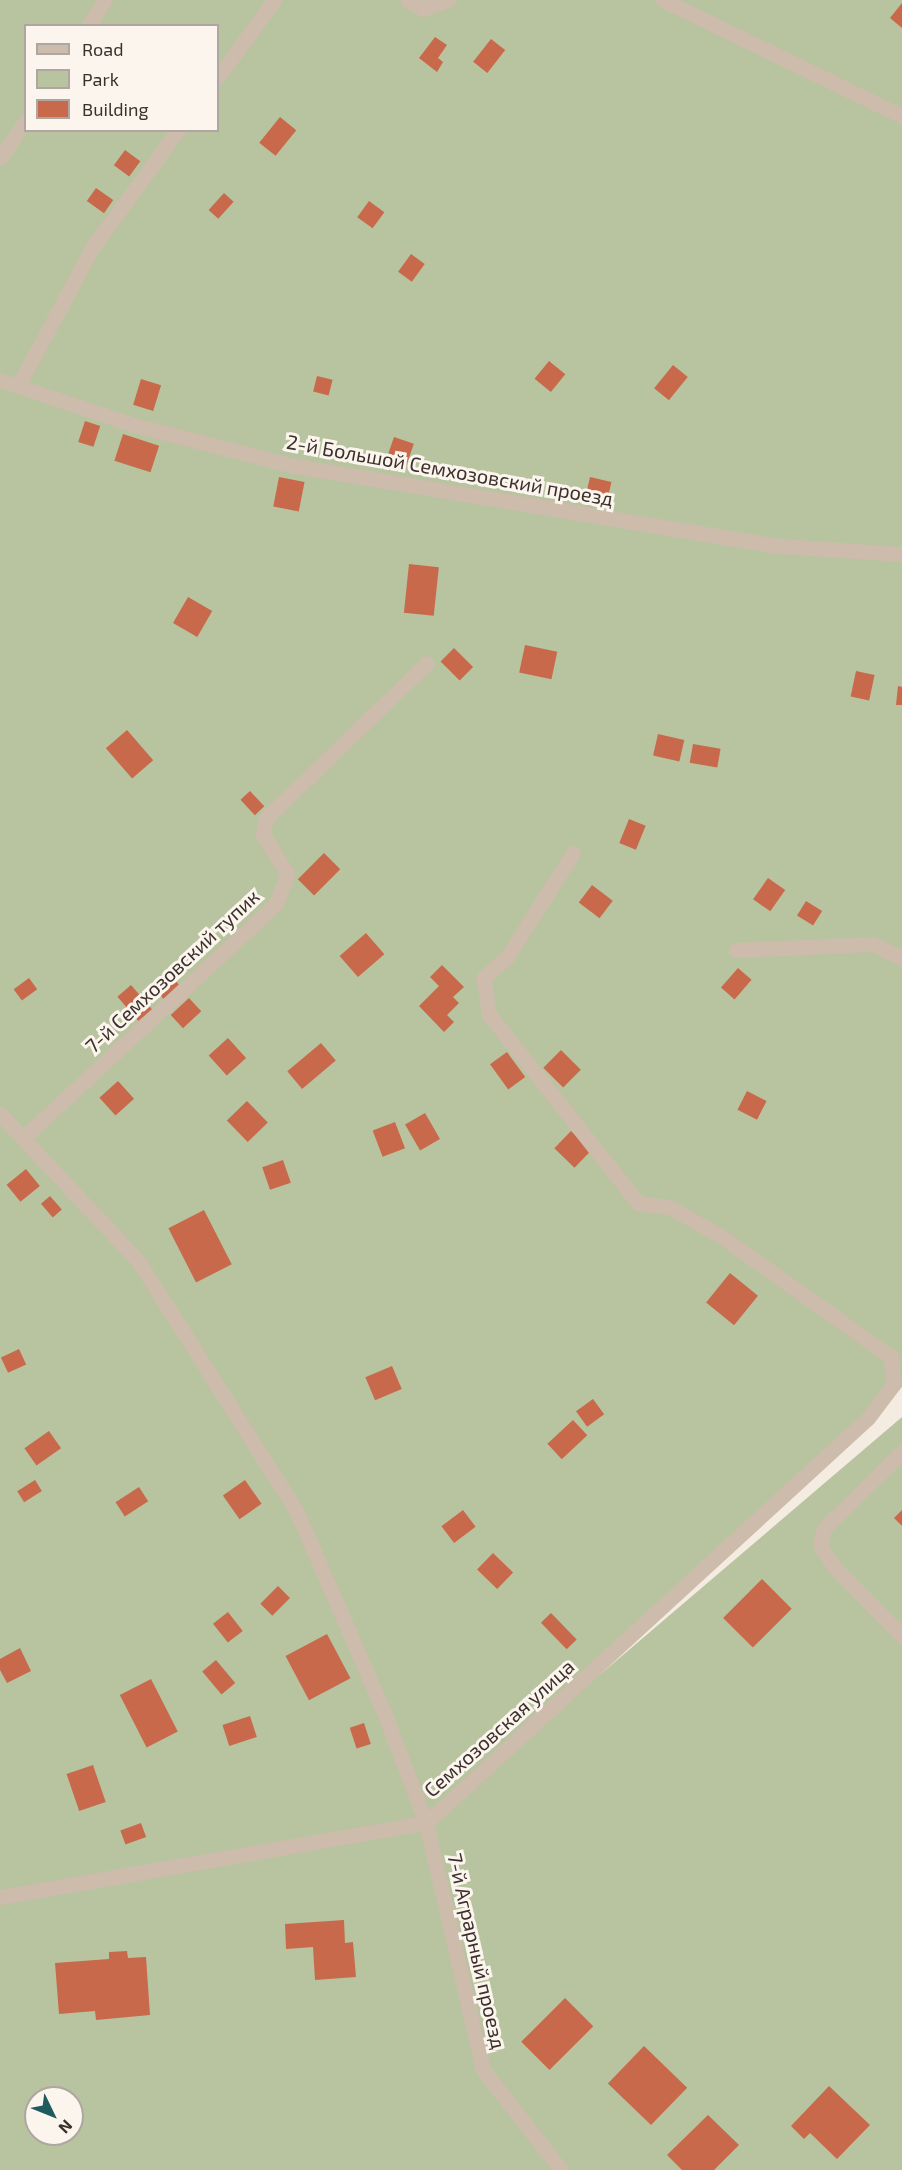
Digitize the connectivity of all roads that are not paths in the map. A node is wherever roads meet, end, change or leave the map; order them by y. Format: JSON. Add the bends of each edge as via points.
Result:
{"nodes":[{"id":1,"x":105,"y":0,"type":"edge"},
{"id":2,"x":274,"y":0,"type":"edge"},
{"id":3,"x":408,"y":0,"type":"edge"},
{"id":4,"x":448,"y":0,"type":"edge"},
{"id":5,"x":663,"y":0,"type":"edge"},
{"id":6,"x":89,"y":24,"type":"edge"},
{"id":7,"x":219,"y":76,"type":"edge"},
{"id":8,"x":902,"y":116,"type":"edge"},
{"id":9,"x":24,"y":123,"type":"edge"},
{"id":10,"x":177,"y":132,"type":"edge"},
{"id":11,"x":0,"y":158,"type":"edge"},
{"id":12,"x":0,"y":380,"type":"edge"},
{"id":13,"x":18,"y":386,"type":"junction"},
{"id":14,"x":902,"y":554,"type":"edge"},
{"id":15,"x":427,"y":663,"type":"dead end"},
{"id":16,"x":573,"y":853,"type":"dead end"},
{"id":17,"x":736,"y":950,"type":"dead end"},
{"id":18,"x":902,"y":958,"type":"edge"},
{"id":19,"x":0,"y":1114,"type":"edge"},
{"id":20,"x":23,"y":1138,"type":"junction"},
{"id":21,"x":902,"y":1452,"type":"edge"},
{"id":22,"x":902,"y":1636,"type":"edge"},
{"id":23,"x":426,"y":1823,"type":"junction"},
{"id":24,"x":0,"y":1897,"type":"edge"},
{"id":25,"x":561,"y":2170,"type":"edge"}],
"edges":[{"from":1,"to":6,"type":"street"},
{"from":2,"to":7,"type":"street"},
{"from":3,"to":4,"type":"street","via":[[423,9]]},
{"from":5,"to":8,"type":"street"},
{"from":9,"to":11,"type":"street"},
{"from":10,"to":13,"type":"street","via":[[92,248]]},
{"from":12,"to":13,"type":"street","name":"2-й Большой Семхозовский проезд"},
{"from":13,"to":14,"type":"street","name":"2-й Большой Семхозовский проезд","via":[[134,425],[295,466],[780,546]]},
{"from":15,"to":20,"type":"street","name":"7-й Семхозовский тупик","via":[[266,818],[263,835],[287,873],[276,904]]},
{"from":16,"to":23,"type":"street","name":"Семхозовская улица","via":[[507,957],[483,978],[489,1014],[638,1203],[669,1207],[721,1236],[891,1357],[893,1385],[868,1418]]},
{"from":17,"to":18,"type":"street","via":[[873,944]]},
{"from":19,"to":20,"type":"street","name":"7-й Аграрный проезд"},
{"from":20,"to":23,"type":"street","name":"7-й Аграрный проезд","via":[[139,1262],[296,1510],[384,1712]]},
{"from":21,"to":22,"type":"street","via":[[824,1528],[820,1545],[835,1568]]},
{"from":23,"to":24,"type":"street","name":"Семхозовская улица"},
{"from":23,"to":25,"type":"street","name":"7-й Аграрный проезд","via":[[483,2070]]}]}
